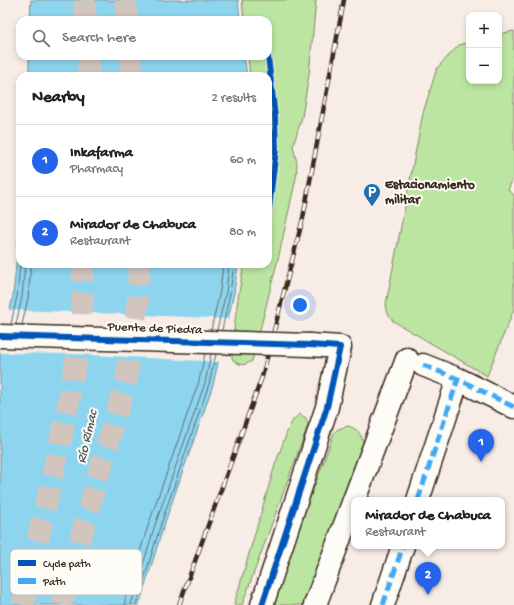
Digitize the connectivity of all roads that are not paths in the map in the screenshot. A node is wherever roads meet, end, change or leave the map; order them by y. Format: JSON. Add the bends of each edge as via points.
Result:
{"nodes":[{"id":1,"x":0,"y":336,"type":"edge"},
{"id":2,"x":458,"y":379,"type":"junction"},
{"id":3,"x":514,"y":407,"type":"edge"},
{"id":4,"x":355,"y":497,"type":"edge"},
{"id":5,"x":419,"y":497,"type":"edge"},
{"id":6,"x":351,"y":508,"type":"edge"},
{"id":7,"x":402,"y":549,"type":"edge"},
{"id":8,"x":262,"y":605,"type":"edge"},
{"id":9,"x":315,"y":605,"type":"edge"},
{"id":10,"x":383,"y":605,"type":"edge"}],
"edges":[{"from":1,"to":8,"type":"street","name":"Puente de Piedra","bridge":true,"via":[[340,347],[327,407]]},
{"from":2,"to":3,"type":"street"},
{"from":2,"to":4,"type":"street","via":[[415,362]]},
{"from":2,"to":5,"type":"street"},
{"from":6,"to":9,"type":"street"},
{"from":7,"to":10,"type":"street"}]}
